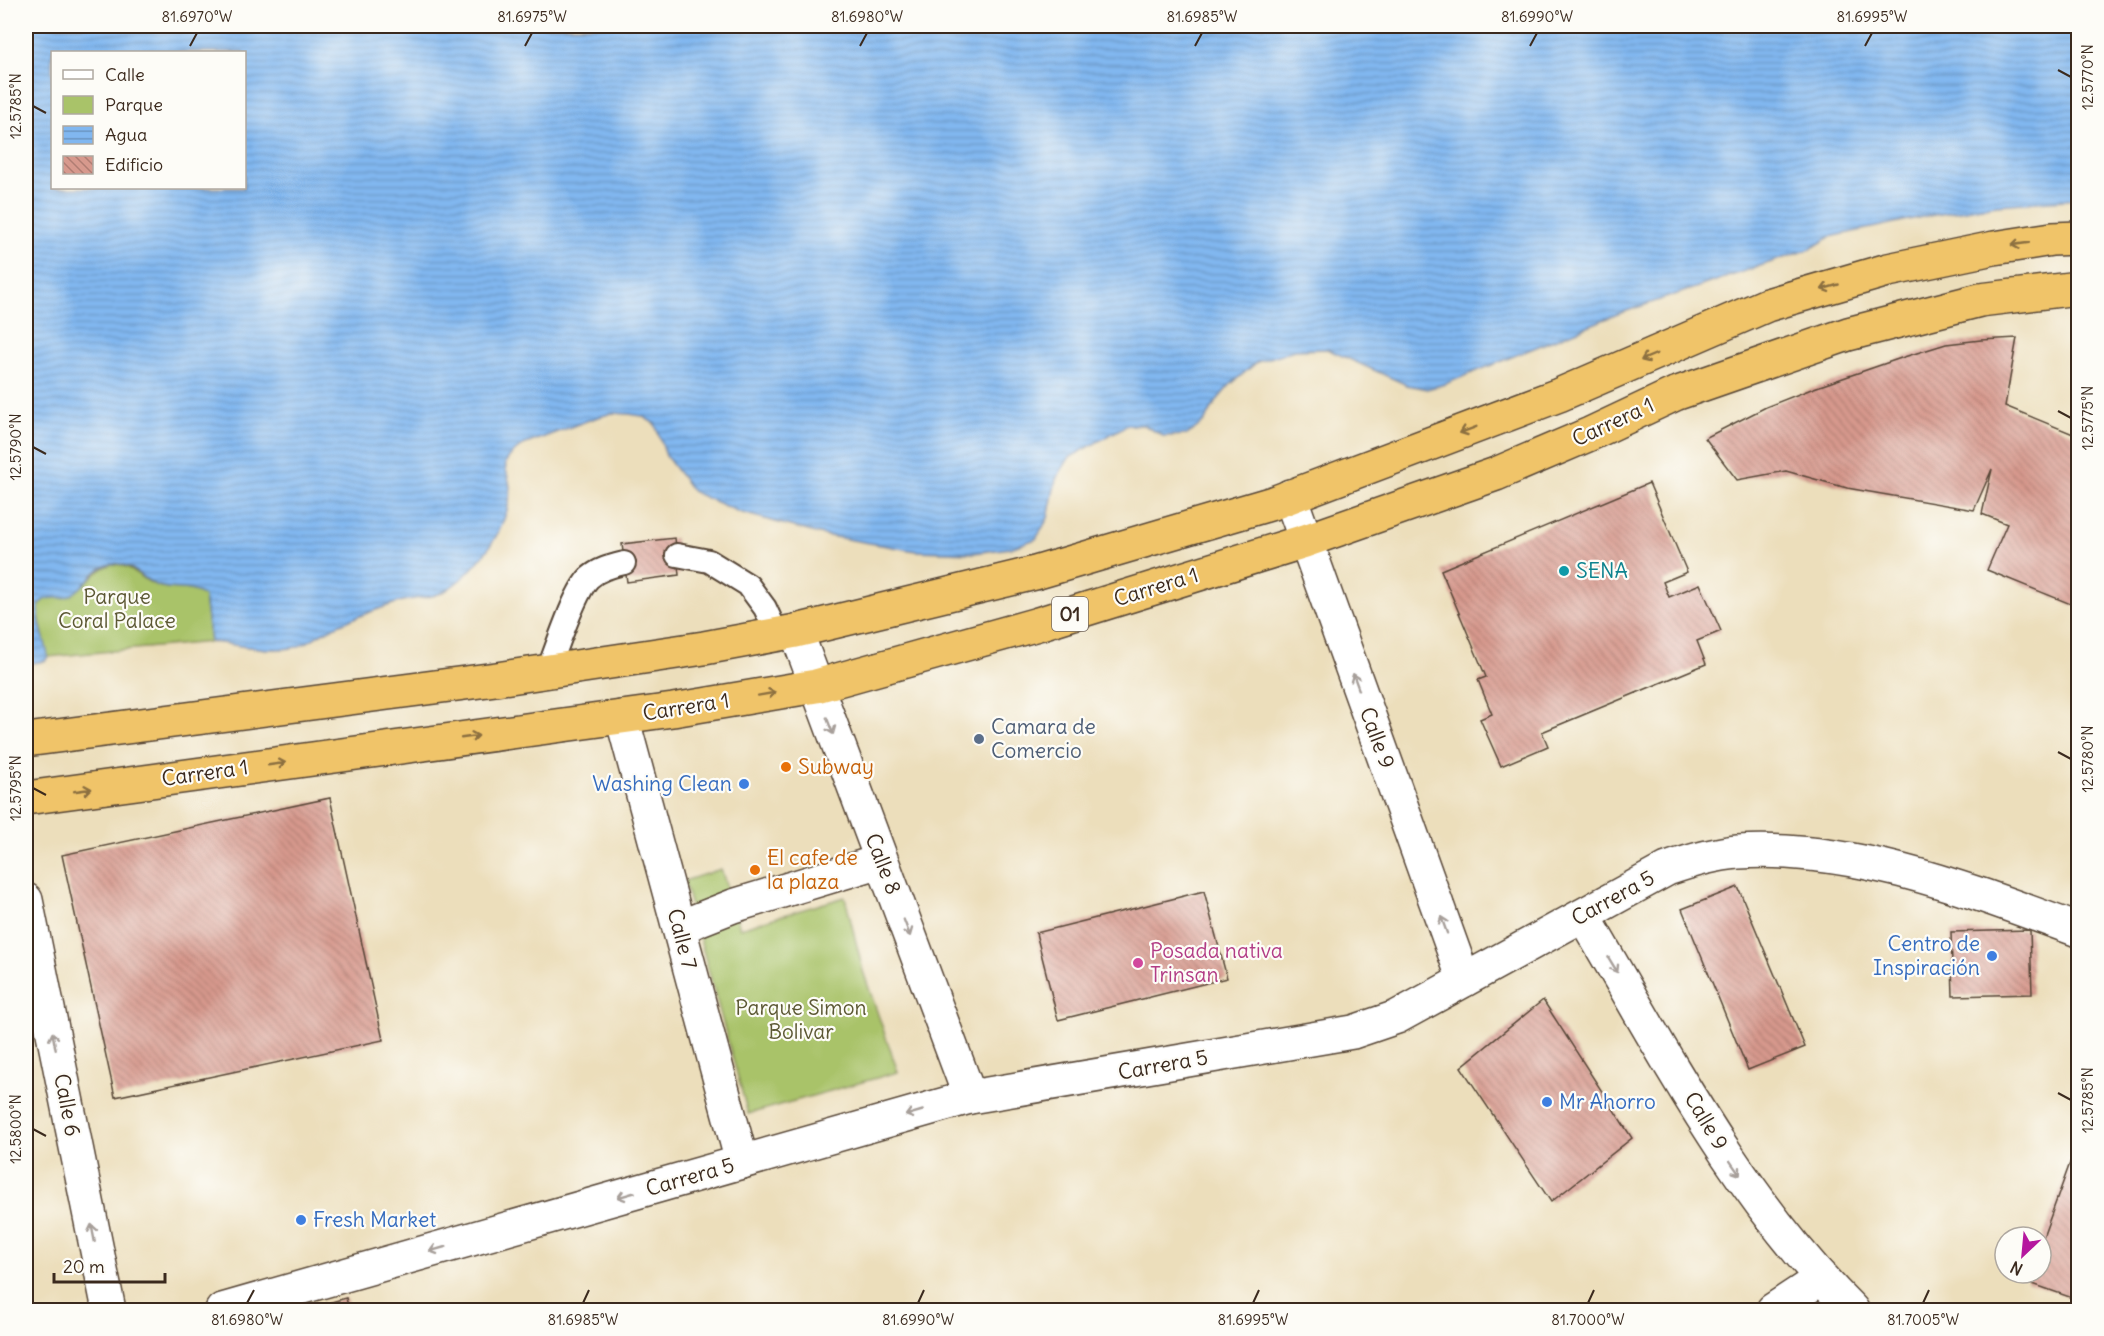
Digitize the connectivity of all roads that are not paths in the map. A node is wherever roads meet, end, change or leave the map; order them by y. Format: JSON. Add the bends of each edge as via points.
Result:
{"nodes":[{"id":1,"x":2079,"y":238,"type":"edge"},
{"id":2,"x":2079,"y":288,"type":"edge"},
{"id":3,"x":1290,"y":496,"type":"junction"},
{"id":4,"x":1305,"y":541,"type":"junction"},
{"id":5,"x":677,"y":555,"type":"dead end"},
{"id":6,"x":624,"y":564,"type":"dead end"},
{"id":7,"x":786,"y":633,"type":"junction"},
{"id":8,"x":548,"y":670,"type":"junction"},
{"id":9,"x":816,"y":686,"type":"junction"},
{"id":10,"x":622,"y":717,"type":"junction"},
{"id":11,"x":26,"y":740,"type":"edge"},
{"id":12,"x":26,"y":798,"type":"edge"},
{"id":13,"x":881,"y":861,"type":"junction"},
{"id":14,"x":26,"y":900,"type":"edge"},
{"id":15,"x":1583,"y":915,"type":"junction"},
{"id":16,"x":679,"y":929,"type":"junction"},
{"id":17,"x":2079,"y":930,"type":"edge"},
{"id":18,"x":1464,"y":980,"type":"junction"},
{"id":19,"x":970,"y":1097,"type":"junction"},
{"id":20,"x":742,"y":1162,"type":"junction"},
{"id":21,"x":1820,"y":1279,"type":"junction"},
{"id":22,"x":109,"y":1311,"type":"edge"},
{"id":23,"x":222,"y":1311,"type":"edge"},
{"id":24,"x":1773,"y":1311,"type":"edge"},
{"id":25,"x":1852,"y":1311,"type":"edge"}],
"edges":[{"from":1,"to":3,"type":"highway","number":"01","one_way":true,"via":[[1994,248],[1888,270],[1767,305],[1559,395]]},
{"from":2,"to":4,"type":"highway","name":"Carrera 1","number":"01","via":[[1980,300],[1848,334],[1675,394],[1496,474]]},
{"from":3,"to":4,"type":"street","name":"Calle 9"},
{"from":3,"to":7,"type":"highway","number":"01","via":[[1035,573]]},
{"from":4,"to":9,"type":"highway","name":"Carrera 1","number":"01","via":[[1038,624]]},
{"from":18,"to":4,"type":"street","name":"Calle 9","one_way":true},
{"from":5,"to":7,"type":"lane","via":[[709,561],[748,585]]},
{"from":6,"to":8,"type":"lane","via":[[606,567],[590,577],[581,589]]},
{"from":7,"to":8,"type":"highway","number":"01"},
{"from":7,"to":9,"type":"street","name":"Calle 8"},
{"from":8,"to":11,"type":"highway","number":"01"},
{"from":10,"to":9,"type":"highway","name":"Carrera 1","number":"01","one_way":true},
{"from":9,"to":13,"type":"street","name":"Calle 8","one_way":true},
{"from":12,"to":10,"type":"highway","name":"Carrera 1","number":"01","one_way":true},
{"from":10,"to":16,"type":"street","name":"Calle 7"},
{"from":13,"to":16,"type":"street","via":[[733,906]]},
{"from":13,"to":19,"type":"street","name":"Calle 8","one_way":true},
{"from":22,"to":14,"type":"street","name":"Calle 6","one_way":true},
{"from":15,"to":17,"type":"street","name":"Carrera 5","via":[[1678,865],[1736,852],[1784,852],[1897,868]]},
{"from":15,"to":18,"type":"street","name":"Carrera 5"},
{"from":15,"to":21,"type":"street","name":"Calle 9","one_way":true,"via":[[1734,1167]]},
{"from":16,"to":20,"type":"street","name":"Calle 7"},
{"from":18,"to":19,"type":"street","name":"Carrera 5","via":[[1397,1017],[1353,1032]]},
{"from":19,"to":20,"type":"street","name":"Carrera 5","one_way":true},
{"from":20,"to":23,"type":"street","name":"Carrera 5","one_way":true},
{"from":21,"to":24,"type":"street"},
{"from":21,"to":25,"type":"street","name":"Calle 9"}]}
